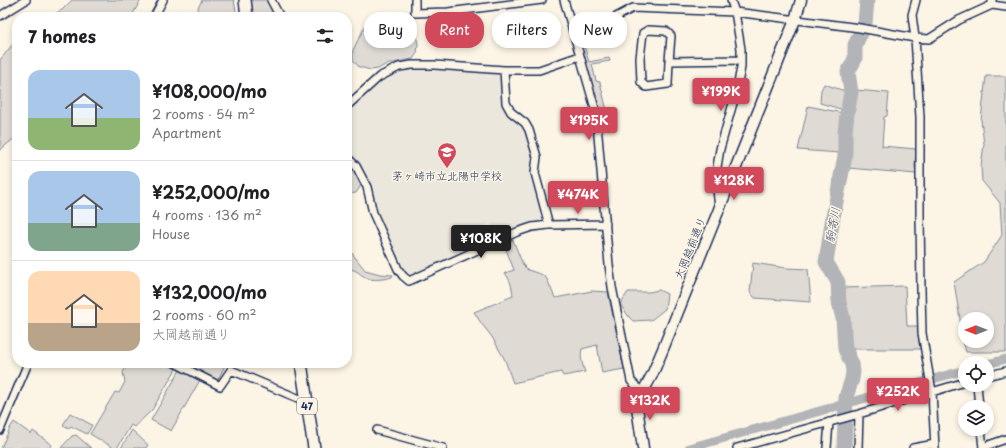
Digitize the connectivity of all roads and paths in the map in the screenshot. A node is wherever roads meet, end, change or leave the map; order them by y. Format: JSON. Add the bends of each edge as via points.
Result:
{"nodes":[{"id":1,"x":26,"y":0,"type":"edge"},
{"id":2,"x":163,"y":0,"type":"edge"},
{"id":3,"x":245,"y":0,"type":"edge"},
{"id":4,"x":271,"y":0,"type":"edge"},
{"id":5,"x":415,"y":0,"type":"edge"},
{"id":6,"x":542,"y":0,"type":"edge"},
{"id":7,"x":564,"y":0,"type":"edge"},
{"id":8,"x":731,"y":0,"type":"edge"},
{"id":9,"x":801,"y":0,"type":"edge"},
{"id":10,"x":916,"y":0,"type":"edge"},
{"id":11,"x":992,"y":3,"type":"edge"},
{"id":12,"x":485,"y":4,"type":"edge"},
{"id":13,"x":1006,"y":7,"type":"edge"},
{"id":14,"x":157,"y":12,"type":"edge"},
{"id":15,"x":246,"y":12,"type":"edge"},
{"id":16,"x":277,"y":12,"type":"edge"},
{"id":17,"x":626,"y":12,"type":"edge"},
{"id":18,"x":734,"y":12,"type":"junction"},
{"id":19,"x":0,"y":16,"type":"edge"},
{"id":20,"x":569,"y":17,"type":"edge"},
{"id":21,"x":795,"y":20,"type":"junction"},
{"id":22,"x":915,"y":38,"type":"junction"},
{"id":23,"x":578,"y":48,"type":"edge"},
{"id":24,"x":580,"y":56,"type":"junction"},
{"id":25,"x":741,"y":60,"type":"junction"},
{"id":26,"x":669,"y":61,"type":"junction"},
{"id":27,"x":504,"y":70,"type":"junction"},
{"id":28,"x":352,"y":101,"type":"edge"},
{"id":29,"x":352,"y":162,"type":"edge"},
{"id":30,"x":719,"y":208,"type":"junction"},
{"id":31,"x":606,"y":224,"type":"junction"},
{"id":32,"x":549,"y":225,"type":"junction"},
{"id":33,"x":26,"y":368,"type":"edge"},
{"id":34,"x":185,"y":368,"type":"edge"},
{"id":35,"x":302,"y":368,"type":"edge"},
{"id":36,"x":1006,"y":371,"type":"edge"},
{"id":37,"x":994,"y":374,"type":"edge"},
{"id":38,"x":958,"y":384,"type":"edge"},
{"id":39,"x":642,"y":392,"type":"junction"},
{"id":40,"x":932,"y":392,"type":"junction"},
{"id":41,"x":307,"y":402,"type":"junction"},
{"id":42,"x":855,"y":415,"type":"junction"},
{"id":43,"x":832,"y":421,"type":"junction"},
{"id":44,"x":0,"y":430,"type":"edge"},
{"id":45,"x":377,"y":430,"type":"dead end"},
{"id":46,"x":982,"y":436,"type":"edge"},
{"id":47,"x":1006,"y":439,"type":"edge"},
{"id":48,"x":935,"y":446,"type":"edge"},
{"id":49,"x":314,"y":448,"type":"edge"},
{"id":50,"x":443,"y":448,"type":"edge"},
{"id":51,"x":643,"y":448,"type":"edge"},
{"id":52,"x":737,"y":448,"type":"edge"},
{"id":53,"x":827,"y":448,"type":"edge"},
{"id":54,"x":858,"y":448,"type":"edge"},
{"id":55,"x":913,"y":448,"type":"edge"},
{"id":56,"x":983,"y":448,"type":"edge"}],
"edges":[{"from":1,"to":19,"type":"street"},
{"from":2,"to":14,"type":"street"},
{"from":3,"to":15,"type":"main road"},
{"from":4,"to":16,"type":"street"},
{"from":5,"to":12,"type":"street","via":[[415,13],[448,12]]},
{"from":6,"to":12,"type":"street"},
{"from":7,"to":20,"type":"street"},
{"from":8,"to":18,"type":"street"},
{"from":9,"to":21,"type":"street","name":"大岡越前通り"},
{"from":10,"to":22,"type":"street","via":[[912,15]]},
{"from":11,"to":13,"type":"street"},
{"from":11,"to":22,"type":"street","via":[[929,39]]},
{"from":17,"to":18,"type":"street","via":[[633,8]]},
{"from":18,"to":21,"type":"street"},
{"from":18,"to":25,"type":"street"},
{"from":21,"to":22,"type":"street"},
{"from":21,"to":30,"type":"street","name":"大岡越前通り"},
{"from":22,"to":40,"type":"street","via":[[920,117],[922,333]]},
{"from":23,"to":24,"type":"street"},
{"from":24,"to":27,"type":"street","via":[[539,70]]},
{"from":24,"to":31,"type":"street","via":[[596,112]]},
{"from":25,"to":26,"type":"street"},
{"from":25,"to":30,"type":"street","via":[[737,89],[717,167]]},
{"from":26,"to":26,"type":"street","via":[[670,36],[666,31],[648,30],[643,34],[641,82],[646,87],[668,84]]},
{"from":27,"to":28,"type":"street","via":[[435,65],[399,67],[379,77]]},
{"from":27,"to":32,"type":"street","via":[[506,103],[511,112],[529,130],[537,157],[535,173]]},
{"from":29,"to":32,"type":"street","via":[[367,187],[373,213],[398,269],[409,281],[517,232]]},
{"from":30,"to":39,"type":"street","name":"大岡越前通り","via":[[663,349]]},
{"from":31,"to":32,"type":"street"},
{"from":31,"to":39,"type":"street","via":[[612,287],[631,381]]},
{"from":33,"to":44,"type":"street"},
{"from":34,"to":41,"type":"street","via":[[220,386],[231,370]]},
{"from":35,"to":41,"type":"main road","number":"47"},
{"from":36,"to":37,"type":"street"},
{"from":38,"to":40,"type":"street"},
{"from":39,"to":51,"type":"street","name":"大岡越前通り","via":[[637,407]]},
{"from":40,"to":42,"type":"street"},
{"from":40,"to":48,"type":"street"},
{"from":41,"to":49,"type":"main road","number":"47"},
{"from":42,"to":43,"type":"street"},
{"from":42,"to":54,"type":"street"},
{"from":43,"to":52,"type":"street"},
{"from":43,"to":53,"type":"street"},
{"from":45,"to":50,"type":"street"},
{"from":46,"to":56,"type":"street"},
{"from":47,"to":56,"type":"street"},
{"from":48,"to":55,"type":"street"}]}
